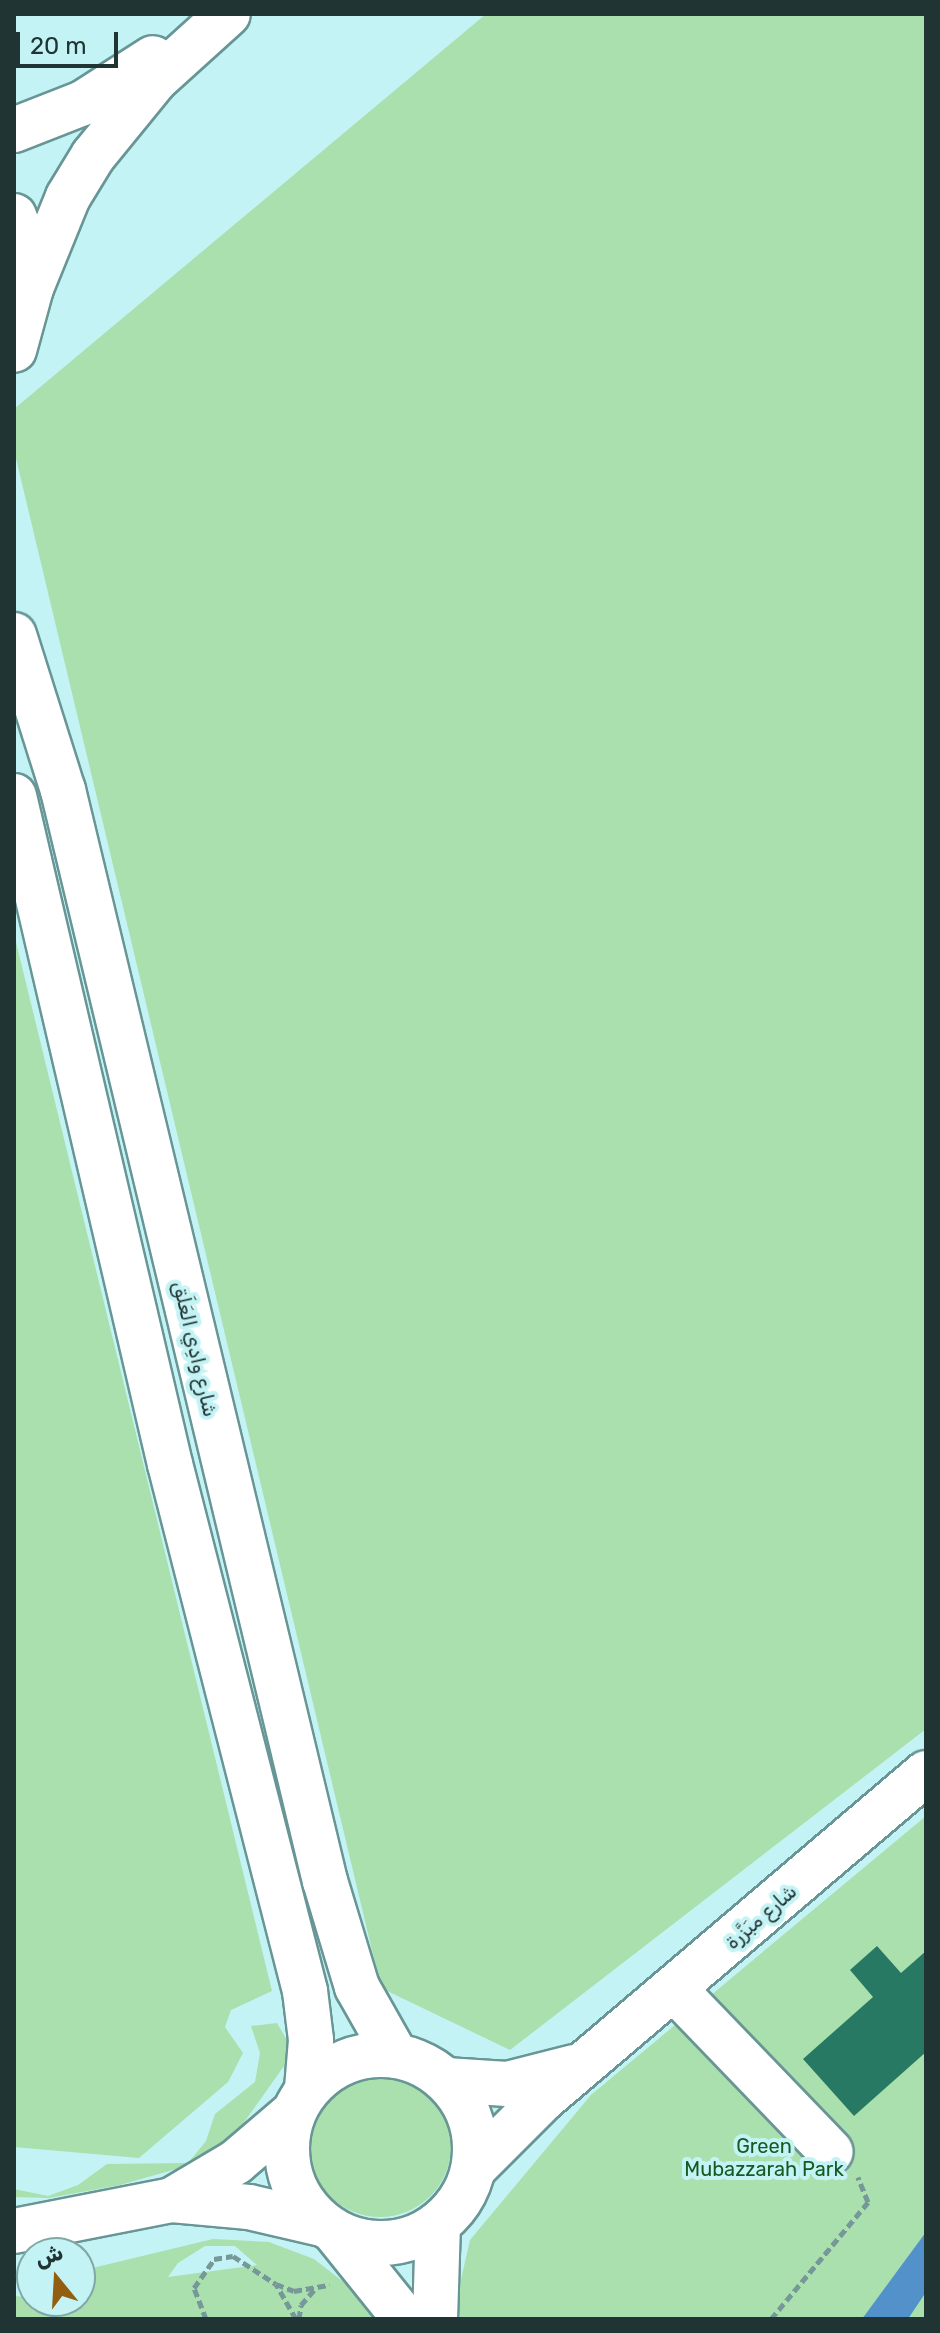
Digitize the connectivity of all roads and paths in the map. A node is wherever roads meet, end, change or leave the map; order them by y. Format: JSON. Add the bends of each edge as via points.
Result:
{"nodes":[{"id":1,"x":203,"y":14,"type":"edge"},
{"id":2,"x":228,"y":14,"type":"edge"},
{"id":3,"x":14,"y":130,"type":"edge"},
{"id":4,"x":14,"y":216,"type":"edge"},
{"id":5,"x":31,"y":288,"type":"junction"},
{"id":6,"x":14,"y":350,"type":"edge"},
{"id":7,"x":14,"y":635,"type":"edge"},
{"id":8,"x":14,"y":796,"type":"edge"},
{"id":9,"x":921,"y":1786,"type":"edge"},
{"id":10,"x":676,"y":1991,"type":"junction"},
{"id":11,"x":396,"y":2056,"type":"junction"},
{"id":12,"x":595,"y":2059,"type":"junction"},
{"id":13,"x":446,"y":2080,"type":"junction"},
{"id":14,"x":299,"y":2102,"type":"junction"},
{"id":15,"x":831,"y":2152,"type":"joint"},
{"id":16,"x":474,"y":2168,"type":"junction"},
{"id":17,"x":172,"y":2200,"type":"junction"},
{"id":18,"x":438,"y":2224,"type":"junction"},
{"id":19,"x":329,"y":2228,"type":"junction"},
{"id":20,"x":14,"y":2231,"type":"edge"},
{"id":21,"x":276,"y":2284,"type":"junction"},
{"id":22,"x":206,"y":2319,"type":"edge"},
{"id":23,"x":297,"y":2319,"type":"edge"},
{"id":24,"x":405,"y":2319,"type":"edge"},
{"id":25,"x":435,"y":2319,"type":"edge"},
{"id":26,"x":771,"y":2319,"type":"edge"}],
"edges":[{"from":1,"to":3,"type":"street","via":[[114,85]]},
{"from":2,"to":5,"type":"street","via":[[155,80],[93,156],[62,208]]},
{"from":4,"to":5,"type":"street","via":[[25,244]]},
{"from":5,"to":6,"type":"street"},
{"from":7,"to":11,"type":"street","name":"شارع وادِي العَلَق","via":[[63,790],[325,1881],[357,1987]]},
{"from":8,"to":14,"type":"street","via":[[170,1464],[305,1991],[311,2040]]},
{"from":9,"to":10,"type":"street","name":"شارع مبَزَّرة"},
{"from":10,"to":12,"type":"street","name":"شارع مبَزَّرة"},
{"from":10,"to":15,"type":"street"},
{"from":11,"to":13,"type":"street","via":[[420,2063]]},
{"from":11,"to":14,"type":"street","via":[[359,2057],[331,2069]]},
{"from":12,"to":13,"type":"street","name":"شارع مبَزَّرة","via":[[507,2084]]},
{"from":12,"to":16,"type":"street","name":"شارع مبَزَّرة","via":[[543,2099]]},
{"from":13,"to":16,"type":"street","via":[[471,2120]]},
{"from":14,"to":17,"type":"street","via":[[236,2162]]},
{"from":14,"to":19,"type":"street","via":[[285,2154],[296,2193]]},
{"from":15,"to":26,"type":"path","via":[[860,2180],[868,2202]]},
{"from":16,"to":18,"type":"street","via":[[460,2198]]},
{"from":17,"to":19,"type":"street","via":[[249,2207]]},
{"from":17,"to":20,"type":"street"},
{"from":18,"to":19,"type":"street","via":[[387,2242]]},
{"from":18,"to":25,"type":"street"},
{"from":19,"to":24,"type":"street"},
{"from":21,"to":22,"type":"path","via":[[233,2256],[214,2259],[194,2288]]},
{"from":21,"to":23,"type":"path"},
{"from":21,"to":23,"type":"path","via":[[294,2291],[314,2289]]}]}
